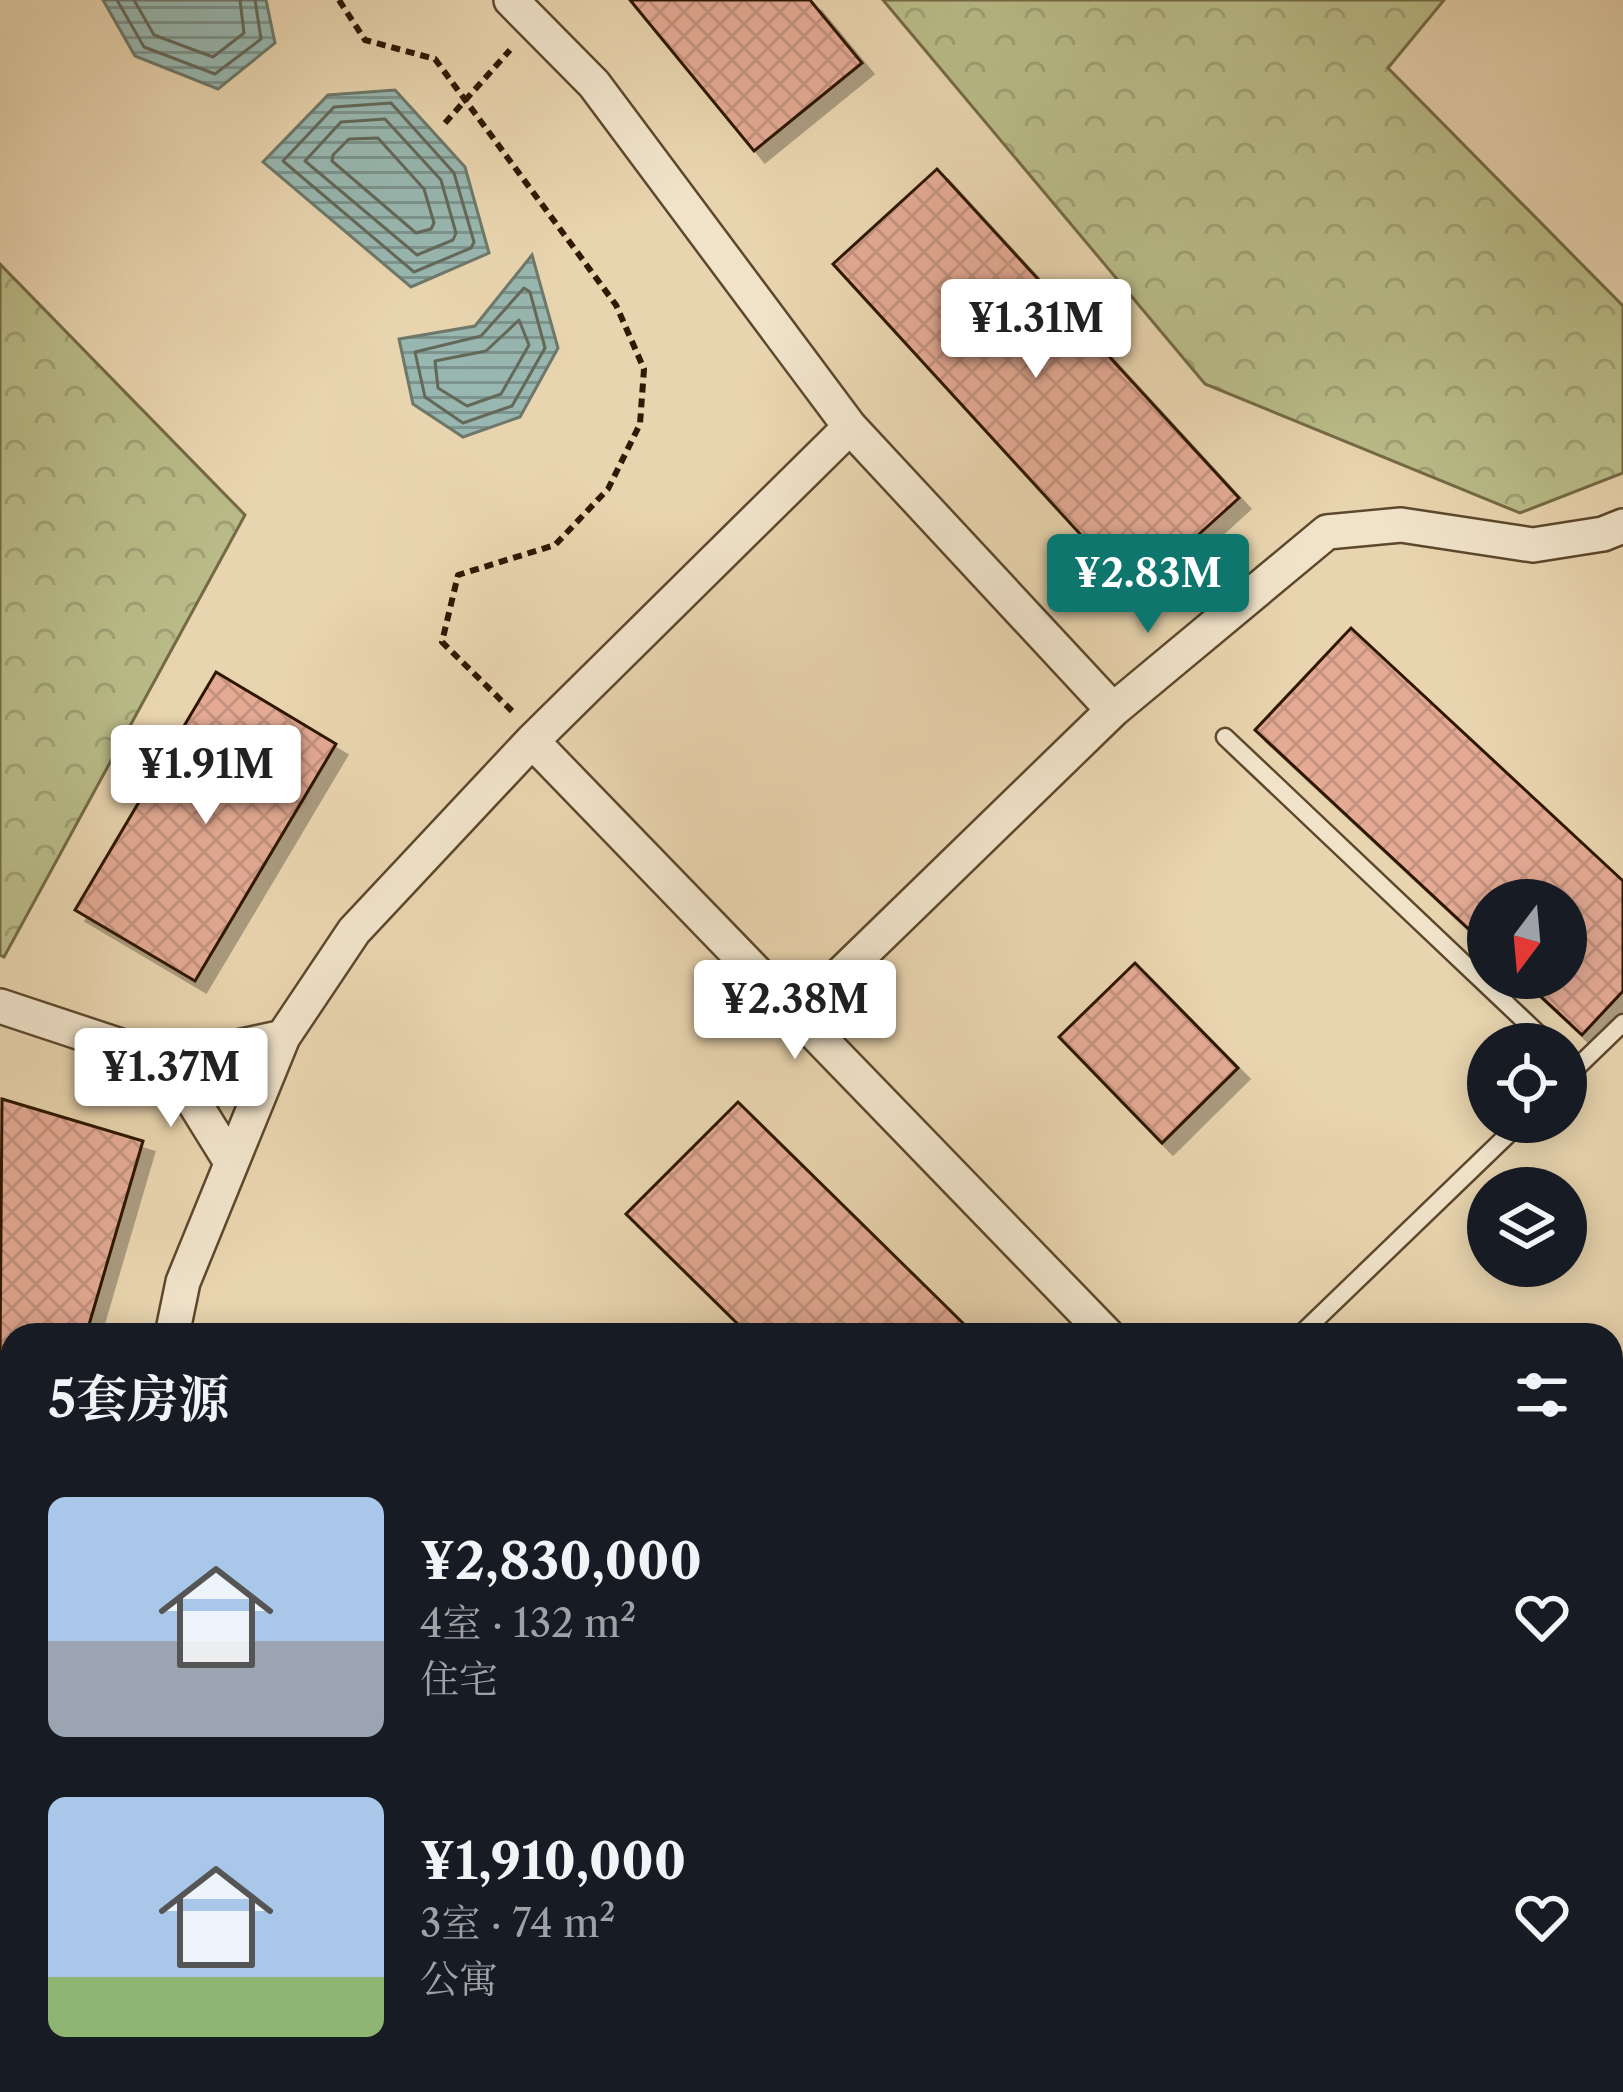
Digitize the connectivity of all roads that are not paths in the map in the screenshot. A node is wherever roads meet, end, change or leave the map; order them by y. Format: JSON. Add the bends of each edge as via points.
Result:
{"nodes":[{"id":1,"x":511,"y":0,"type":"edge"},
{"id":2,"x":850,"y":427,"type":"junction"},
{"id":3,"x":1623,"y":526,"type":"edge"},
{"id":4,"x":1113,"y":710,"type":"junction"},
{"id":5,"x":523,"y":727,"type":"junction"},
{"id":6,"x":1225,"y":737,"type":"dead end"},
{"id":7,"x":0,"y":1006,"type":"edge"},
{"id":8,"x":798,"y":1016,"type":"junction"},
{"id":9,"x":1527,"y":1023,"type":"edge"},
{"id":10,"x":1623,"y":1023,"type":"edge"},
{"id":11,"x":283,"y":1037,"type":"junction"},
{"id":12,"x":1587,"y":1054,"type":"edge"},
{"id":13,"x":170,"y":1062,"type":"junction"},
{"id":14,"x":1499,"y":1143,"type":"edge"},
{"id":15,"x":231,"y":1162,"type":"junction"},
{"id":16,"x":174,"y":1323,"type":"edge"},
{"id":17,"x":1095,"y":1323,"type":"edge"},
{"id":18,"x":1312,"y":1323,"type":"edge"}],
"edges":[{"from":1,"to":2,"type":"street","via":[[594,85]]},
{"from":2,"to":4,"type":"street"},
{"from":2,"to":5,"type":"street"},
{"from":3,"to":4,"type":"street","via":[[1533,545],[1401,526],[1327,532]]},
{"from":4,"to":8,"type":"street"},
{"from":5,"to":8,"type":"street"},
{"from":5,"to":11,"type":"street","via":[[354,931]]},
{"from":6,"to":9,"type":"lane"},
{"from":7,"to":13,"type":"street"},
{"from":8,"to":17,"type":"street"},
{"from":10,"to":12,"type":"lane"},
{"from":11,"to":13,"type":"street"},
{"from":11,"to":15,"type":"street"},
{"from":13,"to":15,"type":"street"},
{"from":14,"to":18,"type":"lane"},
{"from":15,"to":16,"type":"street"}]}
